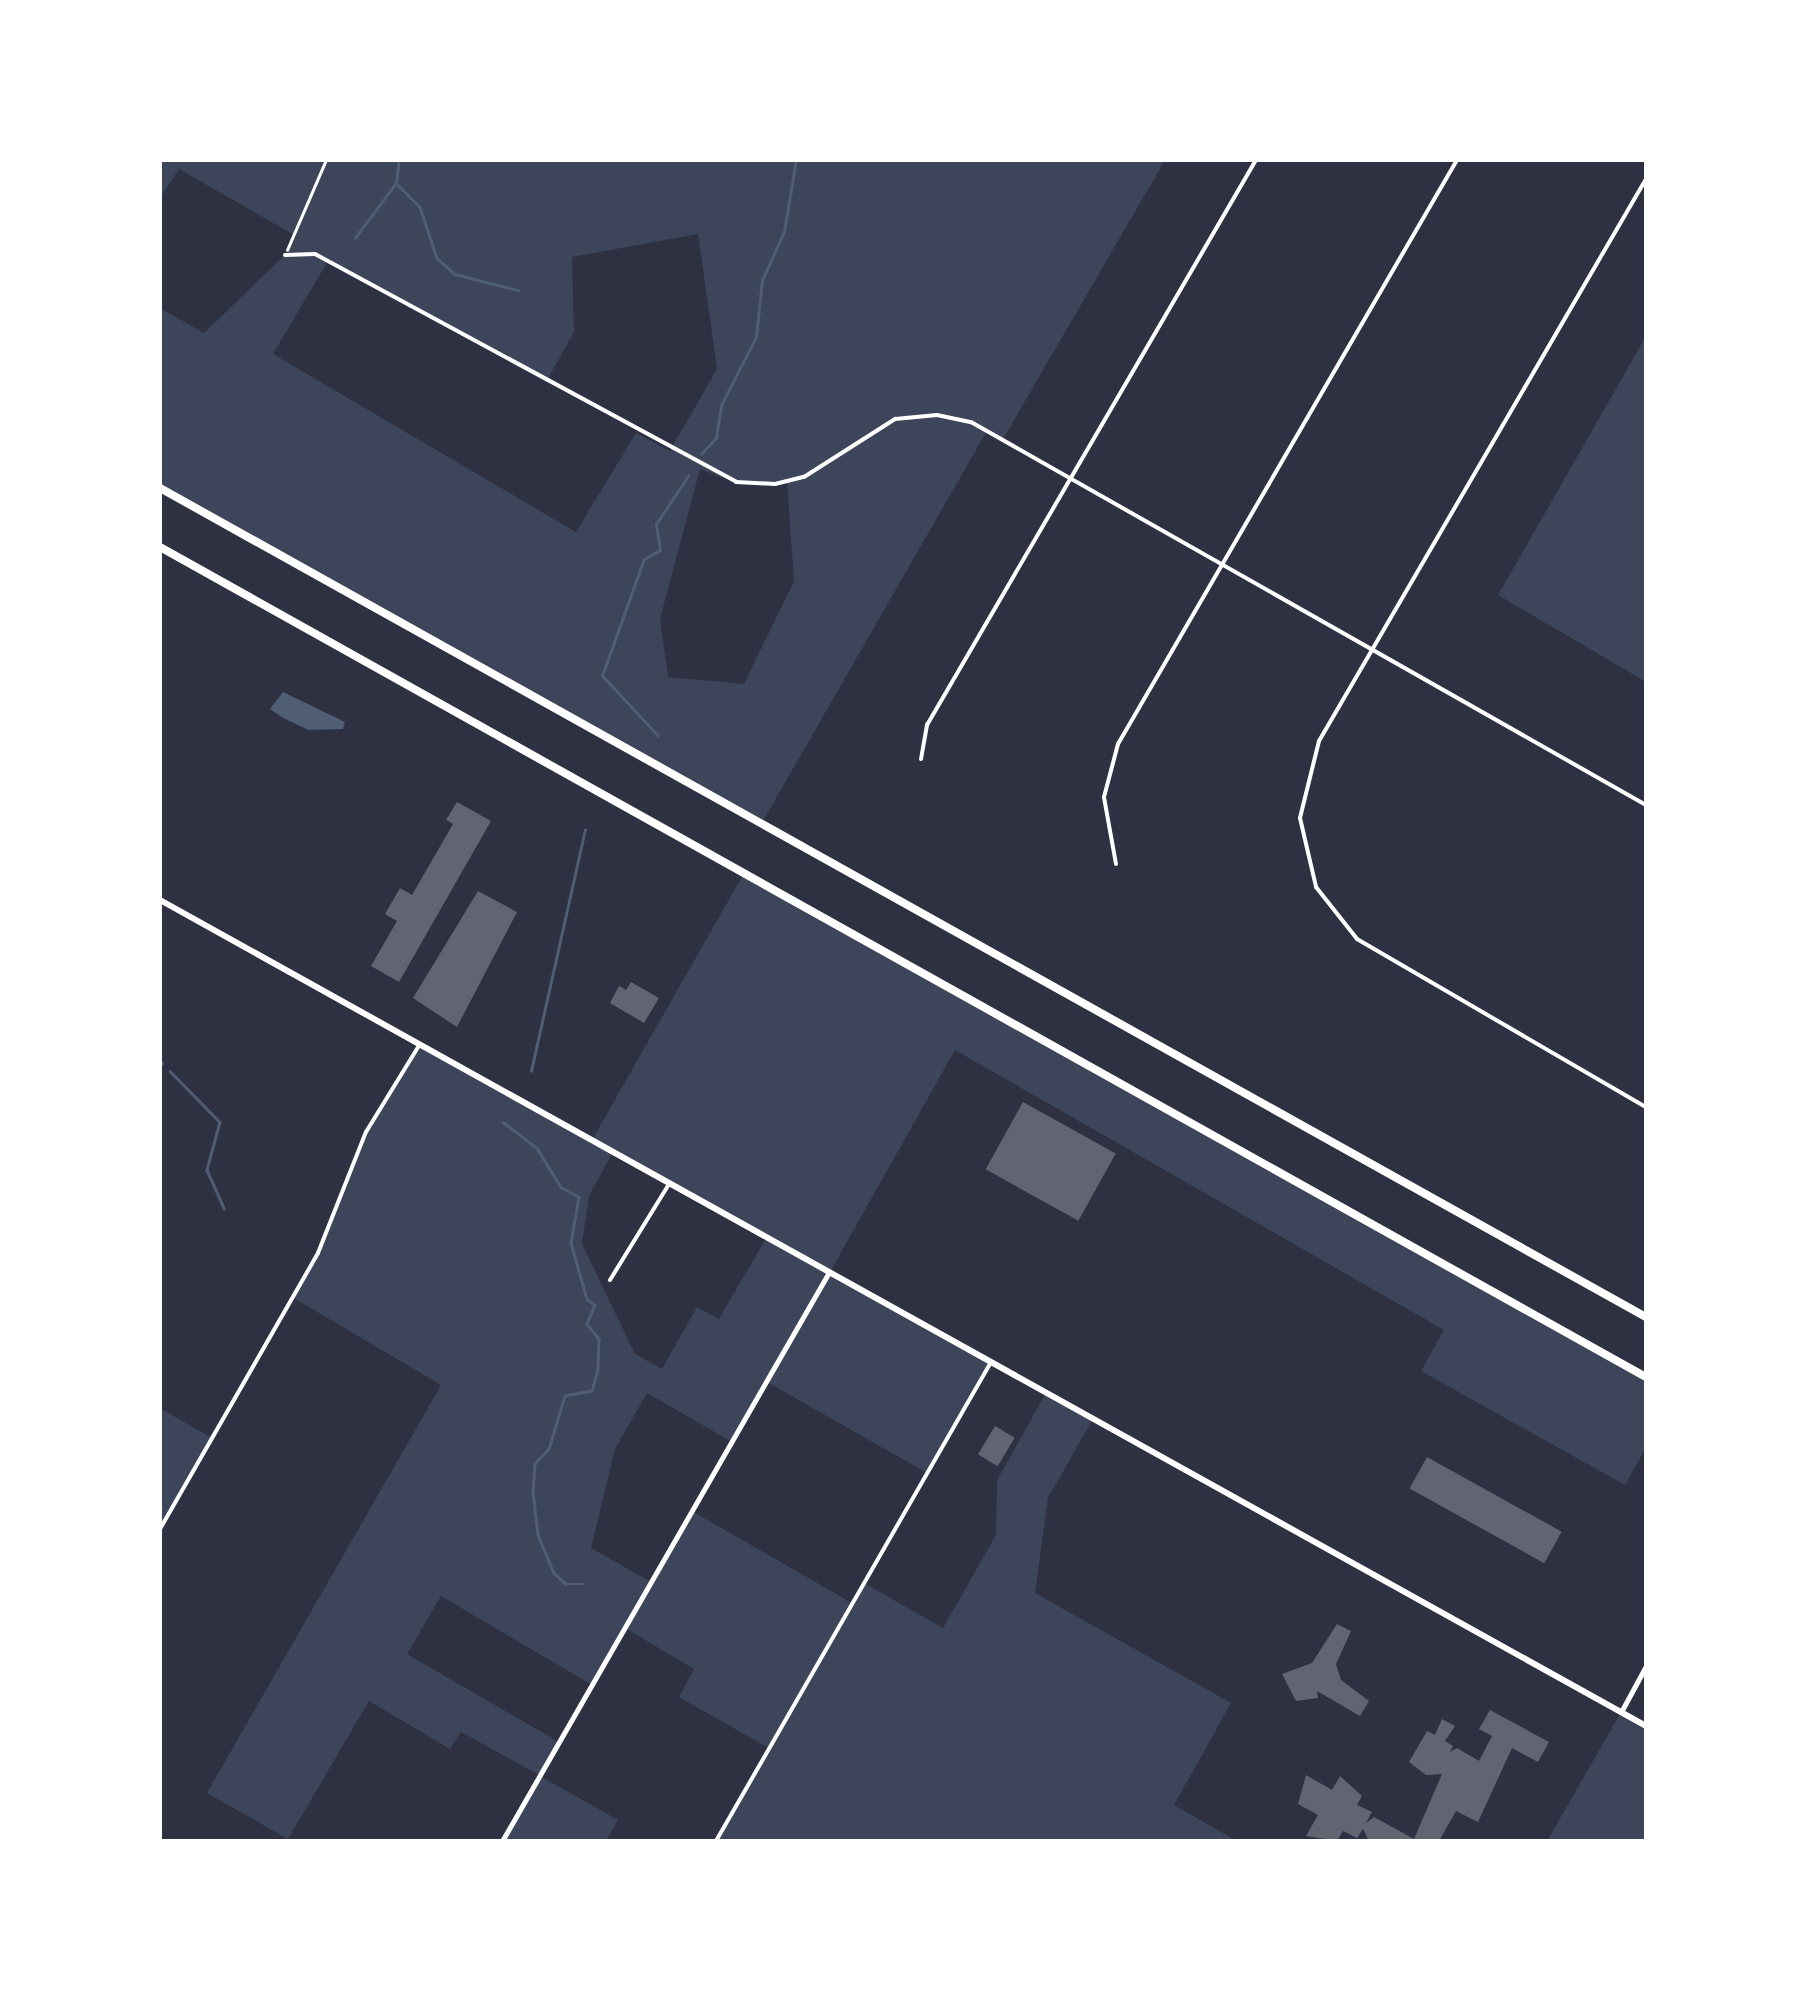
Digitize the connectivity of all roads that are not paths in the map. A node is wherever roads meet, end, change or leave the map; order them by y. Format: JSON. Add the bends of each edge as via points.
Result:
{"nodes":[{"id":1,"x":1256,"y":160,"type":"edge"},
{"id":2,"x":1456,"y":160,"type":"edge"},
{"id":3,"x":1646,"y":180,"type":"edge"},
{"id":4,"x":285,"y":255,"type":"road end"},
{"id":5,"x":1071,"y":478,"type":"junction"},
{"id":6,"x":160,"y":488,"type":"edge"},
{"id":7,"x":160,"y":548,"type":"edge"},
{"id":8,"x":1222,"y":564,"type":"junction"},
{"id":9,"x":1373,"y":650,"type":"junction"},
{"id":10,"x":921,"y":758,"type":"dead end"},
{"id":11,"x":1646,"y":805,"type":"edge"},
{"id":12,"x":1116,"y":864,"type":"dead end"},
{"id":13,"x":160,"y":900,"type":"edge"},
{"id":14,"x":420,"y":1044,"type":"junction"},
{"id":15,"x":1646,"y":1107,"type":"edge"},
{"id":16,"x":669,"y":1184,"type":"junction"},
{"id":17,"x":830,"y":1272,"type":"junction"},
{"id":18,"x":610,"y":1280,"type":"dead end"},
{"id":19,"x":1646,"y":1318,"type":"edge"},
{"id":20,"x":990,"y":1362,"type":"junction"},
{"id":21,"x":1646,"y":1377,"type":"edge"},
{"id":22,"x":160,"y":1529,"type":"edge"},
{"id":23,"x":1646,"y":1666,"type":"edge"},
{"id":24,"x":1621,"y":1712,"type":"junction"},
{"id":25,"x":1646,"y":1726,"type":"edge"},
{"id":26,"x":160,"y":1762,"type":"edge"},
{"id":27,"x":160,"y":1785,"type":"edge"},
{"id":28,"x":502,"y":1841,"type":"edge"},
{"id":29,"x":716,"y":1841,"type":"edge"}],
"edges":[{"from":1,"to":5,"type":"street"},
{"from":2,"to":8,"type":"street"},
{"from":3,"to":9,"type":"street"},
{"from":4,"to":5,"type":"street","via":[[315,254],[733,482],[774,484],[804,476],[876,426],[916,415],[971,422]]},
{"from":5,"to":8,"type":"street"},
{"from":5,"to":10,"type":"street","via":[[927,725]]},
{"from":6,"to":19,"type":"highway"},
{"from":7,"to":21,"type":"highway"},
{"from":8,"to":9,"type":"street"},
{"from":8,"to":12,"type":"street","via":[[1112,758],[1104,814]]},
{"from":9,"to":11,"type":"street"},
{"from":9,"to":15,"type":"street","via":[[1319,742],[1302,791],[1301,840],[1322,898],[1364,945]]},
{"from":13,"to":14,"type":"main road"},
{"from":14,"to":16,"type":"main road"},
{"from":14,"to":22,"type":"street","via":[[366,1132],[318,1253]]},
{"from":16,"to":17,"type":"main road"},
{"from":16,"to":18,"type":"street"},
{"from":17,"to":20,"type":"main road"},
{"from":17,"to":28,"type":"street"},
{"from":20,"to":24,"type":"main road"},
{"from":20,"to":29,"type":"street"},
{"from":23,"to":24,"type":"street"},
{"from":24,"to":25,"type":"main road"},
{"from":26,"to":27,"type":"street"}]}
